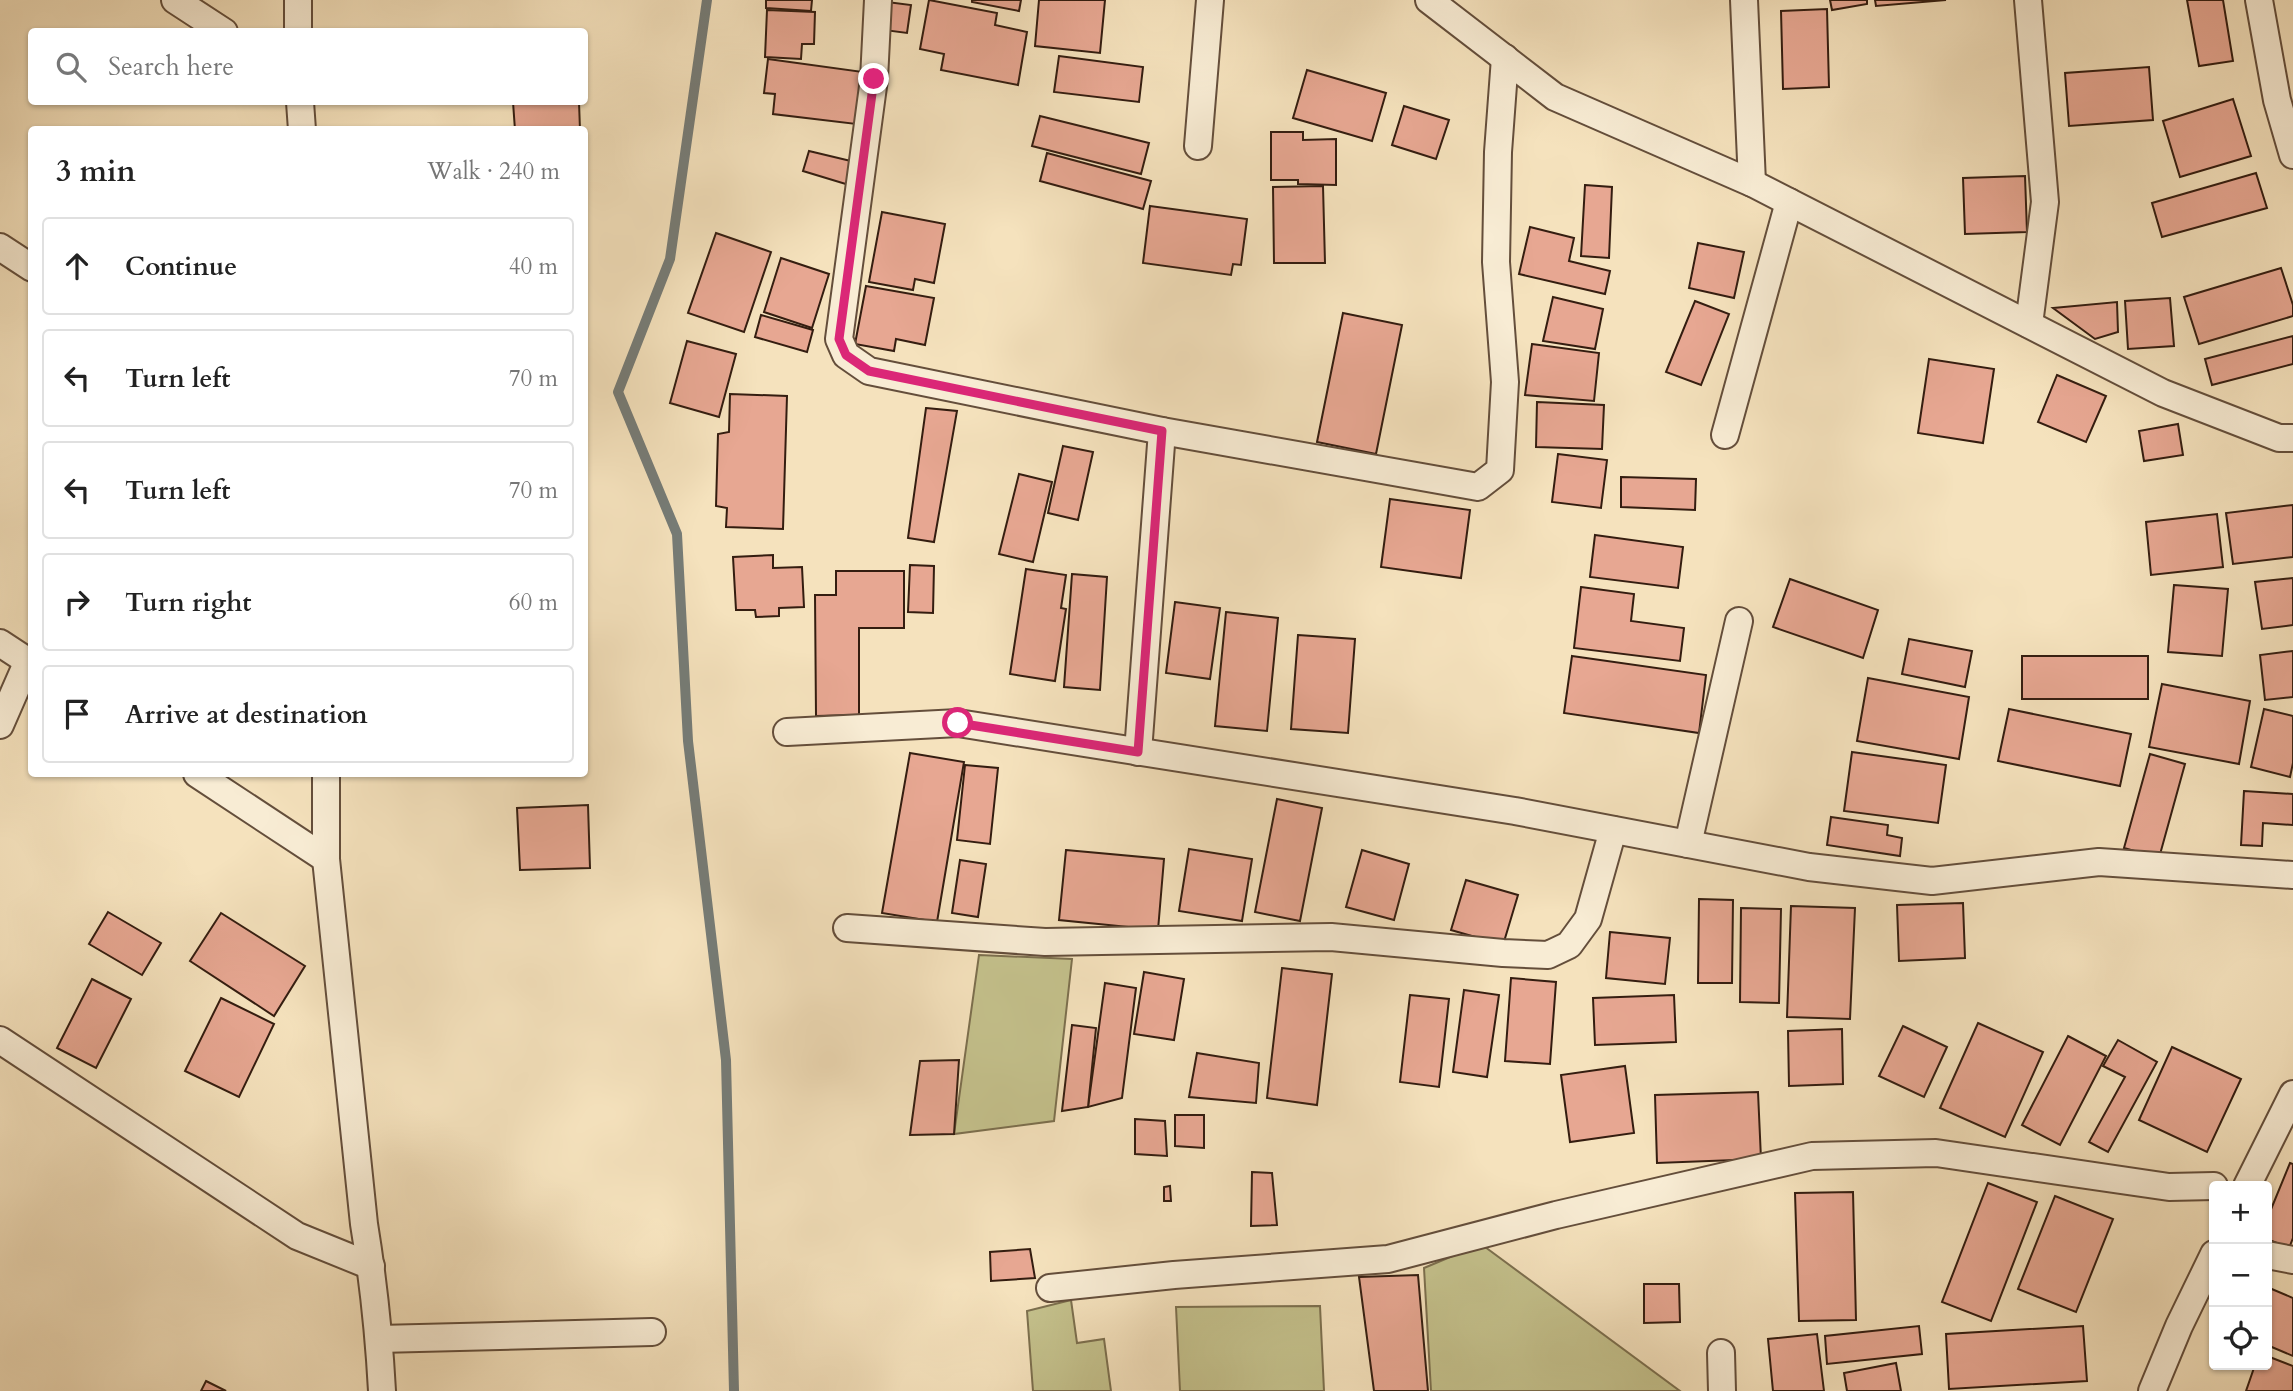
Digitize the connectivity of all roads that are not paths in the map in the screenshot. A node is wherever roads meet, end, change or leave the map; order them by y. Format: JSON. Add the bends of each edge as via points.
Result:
{"nodes":[{"id":1,"x":175,"y":0,"type":"edge"},
{"id":2,"x":298,"y":0,"type":"edge"},
{"id":3,"x":878,"y":0,"type":"edge"},
{"id":4,"x":1210,"y":0,"type":"edge"},
{"id":5,"x":1429,"y":0,"type":"edge"},
{"id":6,"x":1744,"y":0,"type":"edge"},
{"id":7,"x":2028,"y":0,"type":"edge"},
{"id":8,"x":2259,"y":0,"type":"edge"},
{"id":9,"x":218,"y":28,"type":"edge"},
{"id":10,"x":298,"y":28,"type":"edge"},
{"id":11,"x":1504,"y":58,"type":"junction"},
{"id":12,"x":2285,"y":100,"type":"edge"},
{"id":13,"x":300,"y":105,"type":"edge"},
{"id":14,"x":302,"y":126,"type":"edge"},
{"id":15,"x":1198,"y":146,"type":"dead end"},
{"id":16,"x":2293,"y":155,"type":"edge"},
{"id":17,"x":1752,"y":183,"type":"junction"},
{"id":18,"x":1789,"y":202,"type":"junction"},
{"id":19,"x":0,"y":247,"type":"edge"},
{"id":20,"x":28,"y":265,"type":"edge"},
{"id":21,"x":2029,"y":324,"type":"junction"},
{"id":22,"x":1162,"y":431,"type":"junction"},
{"id":23,"x":1725,"y":435,"type":"dead end"},
{"id":24,"x":2293,"y":438,"type":"edge"},
{"id":25,"x":1739,"y":621,"type":"dead end"},
{"id":26,"x":0,"y":643,"type":"edge"},
{"id":27,"x":28,"y":662,"type":"edge"},
{"id":28,"x":28,"y":667,"type":"edge"},
{"id":29,"x":0,"y":725,"type":"edge"},
{"id":30,"x":787,"y":732,"type":"dead end"},
{"id":31,"x":1138,"y":752,"type":"junction"},
{"id":32,"x":202,"y":777,"type":"edge"},
{"id":33,"x":326,"y":777,"type":"edge"},
{"id":34,"x":1613,"y":830,"type":"junction"},
{"id":35,"x":1688,"y":844,"type":"junction"},
{"id":36,"x":326,"y":859,"type":"junction"},
{"id":37,"x":2293,"y":875,"type":"edge"},
{"id":38,"x":847,"y":929,"type":"dead end"},
{"id":39,"x":0,"y":1040,"type":"edge"},
{"id":40,"x":2293,"y":1094,"type":"edge"},
{"id":41,"x":2250,"y":1181,"type":"edge"},
{"id":42,"x":2209,"y":1186,"type":"edge"},
{"id":43,"x":2272,"y":1256,"type":"edge"},
{"id":44,"x":2293,"y":1260,"type":"edge"},
{"id":45,"x":2209,"y":1264,"type":"edge"},
{"id":46,"x":371,"y":1266,"type":"junction"},
{"id":47,"x":1050,"y":1288,"type":"dead end"},
{"id":48,"x":652,"y":1332,"type":"dead end"},
{"id":49,"x":379,"y":1339,"type":"junction"},
{"id":50,"x":1721,"y":1353,"type":"dead end"},
{"id":51,"x":382,"y":1391,"type":"edge"},
{"id":52,"x":1722,"y":1391,"type":"edge"},
{"id":53,"x":2152,"y":1391,"type":"edge"}],
"edges":[{"from":1,"to":9,"type":"street"},
{"from":2,"to":10,"type":"street"},
{"from":3,"to":22,"type":"street","via":[[874,79],[839,339],[846,355],[869,371]]},
{"from":4,"to":15,"type":"street"},
{"from":5,"to":11,"type":"street"},
{"from":6,"to":17,"type":"street"},
{"from":7,"to":21,"type":"street","via":[[2045,202]]},
{"from":8,"to":12,"type":"street"},
{"from":11,"to":17,"type":"street","via":[[1555,97]]},
{"from":11,"to":22,"type":"street","via":[[1496,262],[1505,382],[1500,470],[1478,487]]},
{"from":12,"to":16,"type":"street"},
{"from":13,"to":14,"type":"street"},
{"from":17,"to":18,"type":"street"},
{"from":18,"to":21,"type":"street"},
{"from":18,"to":23,"type":"street"},
{"from":19,"to":20,"type":"street"},
{"from":21,"to":24,"type":"street","via":[[2163,394],[2279,438]]},
{"from":22,"to":31,"type":"street"},
{"from":25,"to":35,"type":"street"},
{"from":26,"to":27,"type":"street"},
{"from":28,"to":29,"type":"street"},
{"from":30,"to":31,"type":"street","via":[[958,723]]},
{"from":31,"to":34,"type":"street"},
{"from":32,"to":36,"type":"street"},
{"from":33,"to":36,"type":"street"},
{"from":34,"to":35,"type":"street"},
{"from":34,"to":38,"type":"street","via":[[1588,919],[1569,945],[1548,955],[1331,937],[1045,942]]},
{"from":35,"to":37,"type":"street","via":[[1809,867],[1932,881],[2099,862]]},
{"from":36,"to":46,"type":"street"},
{"from":39,"to":46,"type":"street","via":[[297,1236]]},
{"from":40,"to":41,"type":"street"},
{"from":42,"to":47,"type":"street","via":[[2169,1187],[1936,1153],[1812,1156],[1388,1259]]},
{"from":43,"to":44,"type":"street"},
{"from":45,"to":53,"type":"street"},
{"from":46,"to":49,"type":"street"},
{"from":48,"to":49,"type":"street"},
{"from":49,"to":51,"type":"street"},
{"from":50,"to":52,"type":"street"}]}
